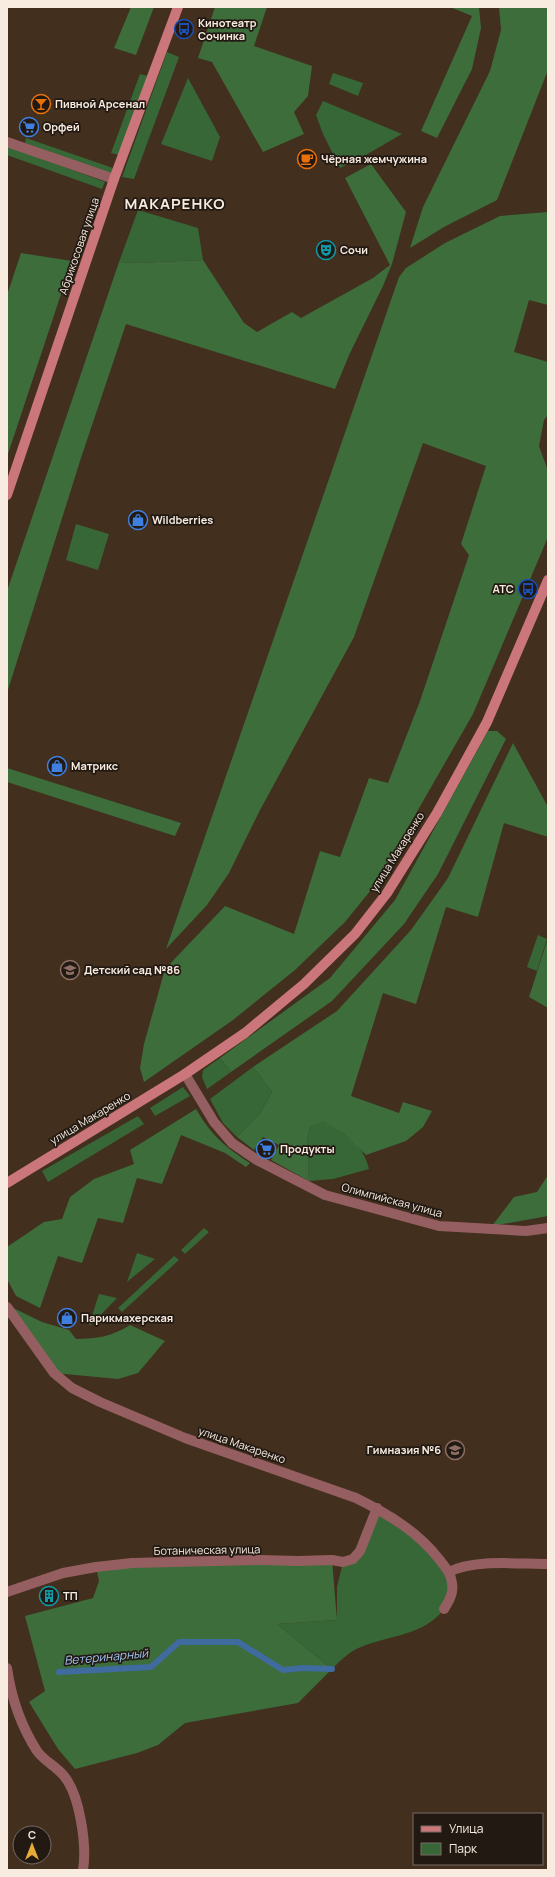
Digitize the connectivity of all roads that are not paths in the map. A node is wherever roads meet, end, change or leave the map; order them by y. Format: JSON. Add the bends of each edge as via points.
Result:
{"nodes":[{"id":1,"x":178,"y":7,"type":"edge"},
{"id":2,"x":7,"y":142,"type":"edge"},
{"id":3,"x":114,"y":179,"type":"junction"},
{"id":4,"x":7,"y":496,"type":"edge"},
{"id":5,"x":548,"y":580,"type":"edge"},
{"id":6,"x":185,"y":1074,"type":"junction"},
{"id":7,"x":7,"y":1183,"type":"edge"},
{"id":8,"x":548,"y":1228,"type":"edge"},
{"id":9,"x":7,"y":1307,"type":"edge"},
{"id":10,"x":377,"y":1508,"type":"junction"},
{"id":11,"x":548,"y":1564,"type":"edge"},
{"id":12,"x":449,"y":1572,"type":"junction"},
{"id":13,"x":7,"y":1592,"type":"edge"},
{"id":14,"x":444,"y":1609,"type":"dead end"},
{"id":15,"x":7,"y":1668,"type":"edge"},
{"id":16,"x":83,"y":1870,"type":"edge"}],
"edges":[{"from":1,"to":3,"type":"street","name":"Абрикосовая улица"},
{"from":2,"to":3,"type":"street"},
{"from":3,"to":4,"type":"street","name":"Абрикосовая улица"},
{"from":5,"to":6,"type":"street","name":"улица Макаренко","via":[[487,722],[437,813],[387,893],[355,934],[304,984],[245,1034]]},
{"from":6,"to":7,"type":"street","name":"улица Макаренко"},
{"from":6,"to":8,"type":"street","name":"Олимпийская улица","via":[[214,1122],[232,1142],[257,1160],[325,1195],[439,1226],[526,1231]]},
{"from":9,"to":10,"type":"street","name":"улица Макаренко","via":[[54,1373],[72,1388],[185,1438],[356,1498]]},
{"from":10,"to":12,"type":"street","name":"улица Макаренко","via":[[407,1527]]},
{"from":10,"to":13,"type":"street","name":"Ботаническая улица","via":[[360,1551],[353,1559],[343,1562],[259,1560],[96,1567],[63,1573]]},
{"from":11,"to":12,"type":"street","via":[[477,1564]]},
{"from":12,"to":14,"type":"street","via":[[453,1584],[451,1598]]},
{"from":15,"to":16,"type":"street","via":[[14,1702],[37,1751],[63,1775],[74,1793],[83,1838]]}]}
